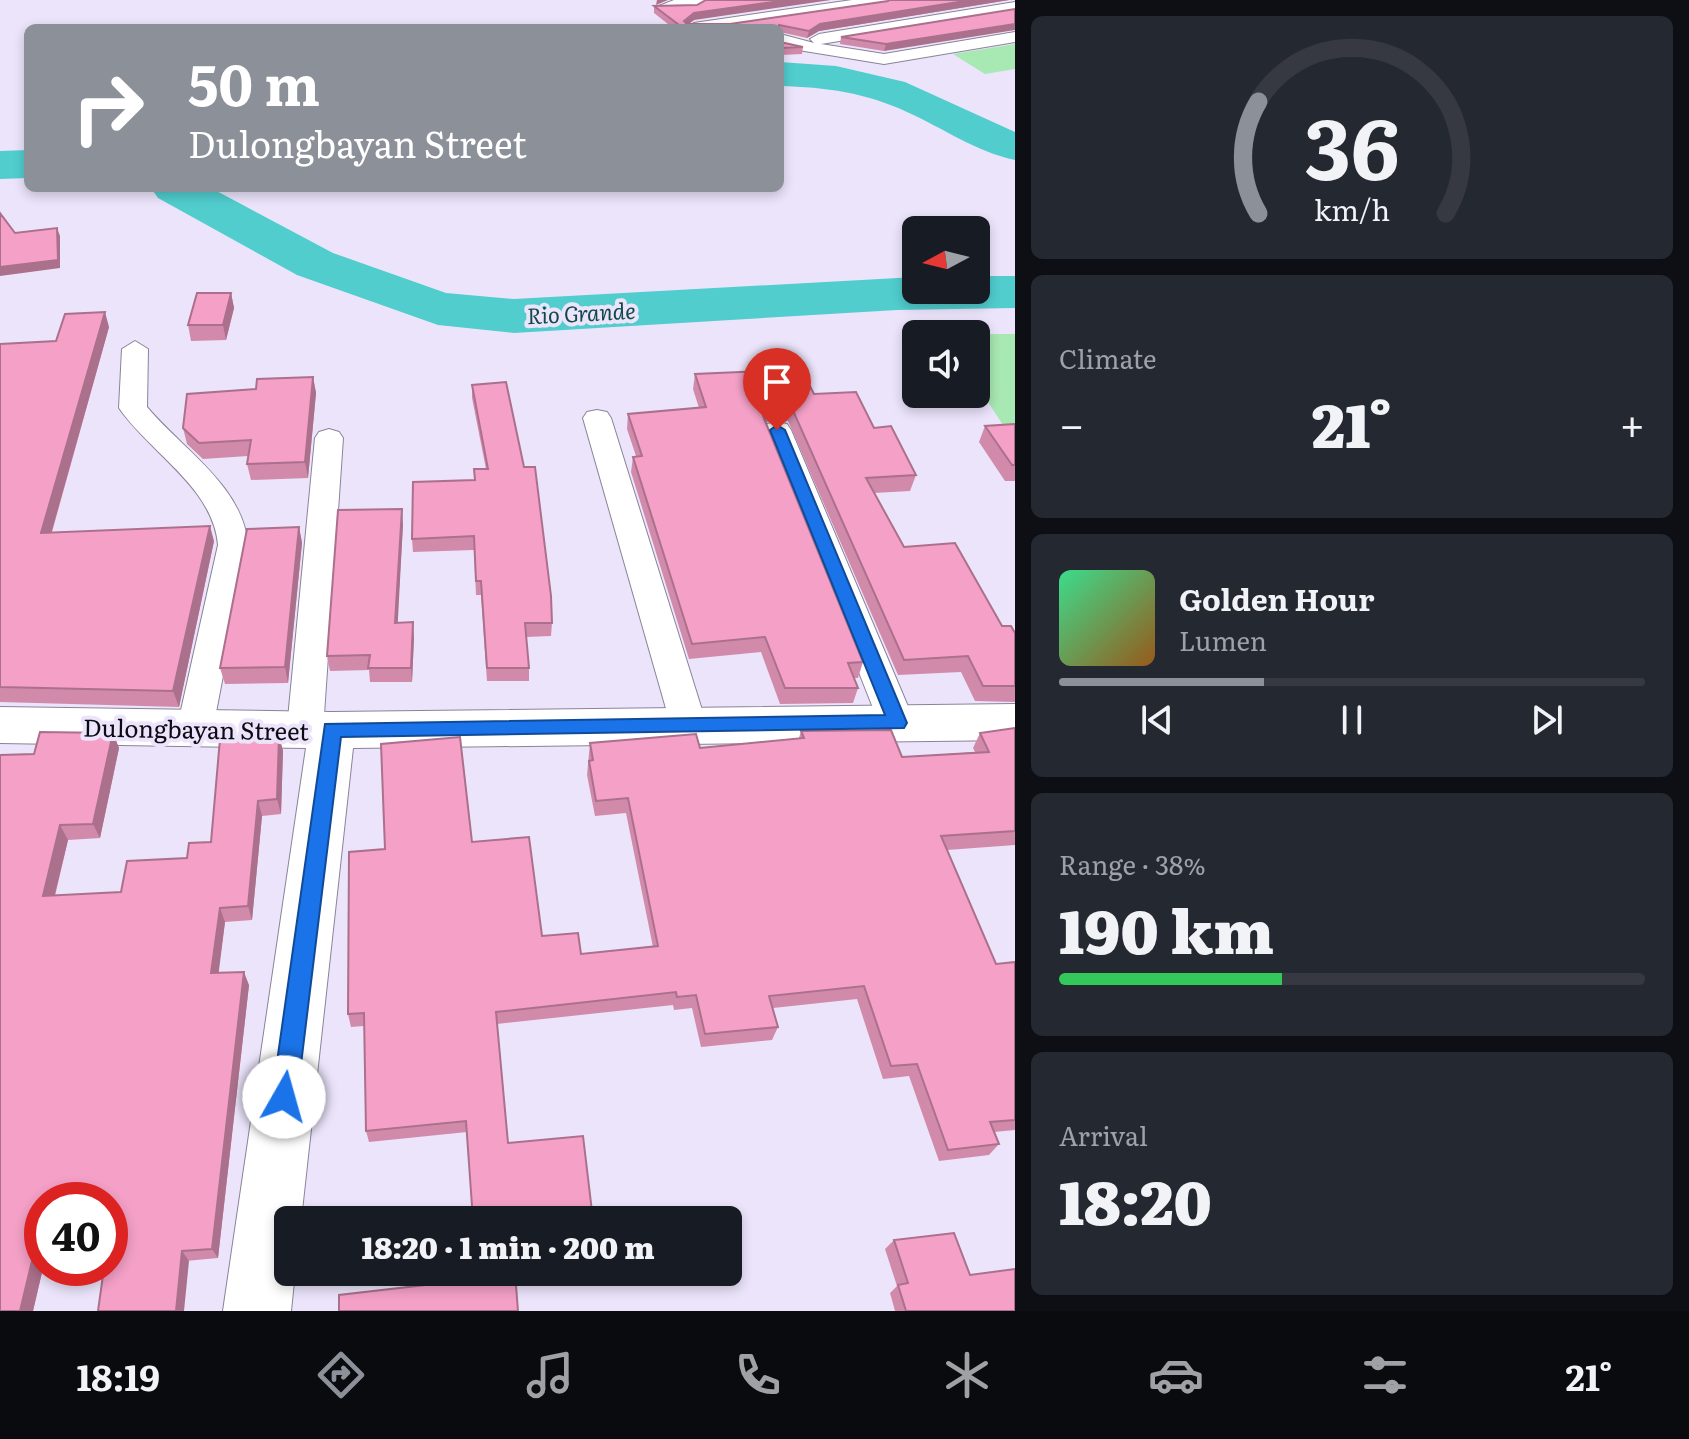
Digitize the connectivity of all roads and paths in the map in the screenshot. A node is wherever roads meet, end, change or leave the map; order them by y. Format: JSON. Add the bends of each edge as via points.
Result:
{"nodes":[{"id":1,"x":707,"y":0,"type":"edge"},
{"id":2,"x":886,"y":0,"type":"edge"},
{"id":3,"x":667,"y":6,"type":"edge"},
{"id":4,"x":732,"y":7,"type":"edge"},
{"id":5,"x":1015,"y":7,"type":"edge"},
{"id":6,"x":757,"y":24,"type":"edge"},
{"id":7,"x":1015,"y":37,"type":"edge"},
{"id":8,"x":784,"y":42,"type":"edge"},
{"id":9,"x":135,"y":349,"type":"dead end"},
{"id":10,"x":597,"y":418,"type":"dead end"},
{"id":11,"x":777,"y":430,"type":"dead end"},
{"id":12,"x":329,"y":438,"type":"dead end"},
{"id":13,"x":1015,"y":722,"type":"edge"},
{"id":14,"x":897,"y":723,"type":"junction"},
{"id":15,"x":0,"y":725,"type":"edge"},
{"id":16,"x":689,"y":726,"type":"junction"},
{"id":17,"x":195,"y":728,"type":"junction"},
{"id":18,"x":319,"y":729,"type":"junction"},
{"id":19,"x":257,"y":1311,"type":"edge"}],
"edges":[{"from":1,"to":3,"type":"street"},
{"from":2,"to":6,"type":"street"},
{"from":4,"to":6,"type":"street"},
{"from":5,"to":8,"type":"street"},
{"from":7,"to":8,"type":"street","via":[[884,59]]},
{"from":9,"to":17,"type":"street","via":[[133,408],[212,494],[232,532]]},
{"from":10,"to":16,"type":"street"},
{"from":11,"to":14,"type":"street"},
{"from":12,"to":18,"type":"street"},
{"from":13,"to":14,"type":"street","name":"Dulongbayan Street"},
{"from":14,"to":16,"type":"street","name":"Dulongbayan Street"},
{"from":15,"to":17,"type":"street","name":"Dulongbayan Street"},
{"from":16,"to":18,"type":"street","name":"Dulongbayan Street"},
{"from":17,"to":18,"type":"street","name":"Dulongbayan Street"},
{"from":18,"to":19,"type":"street"}]}
